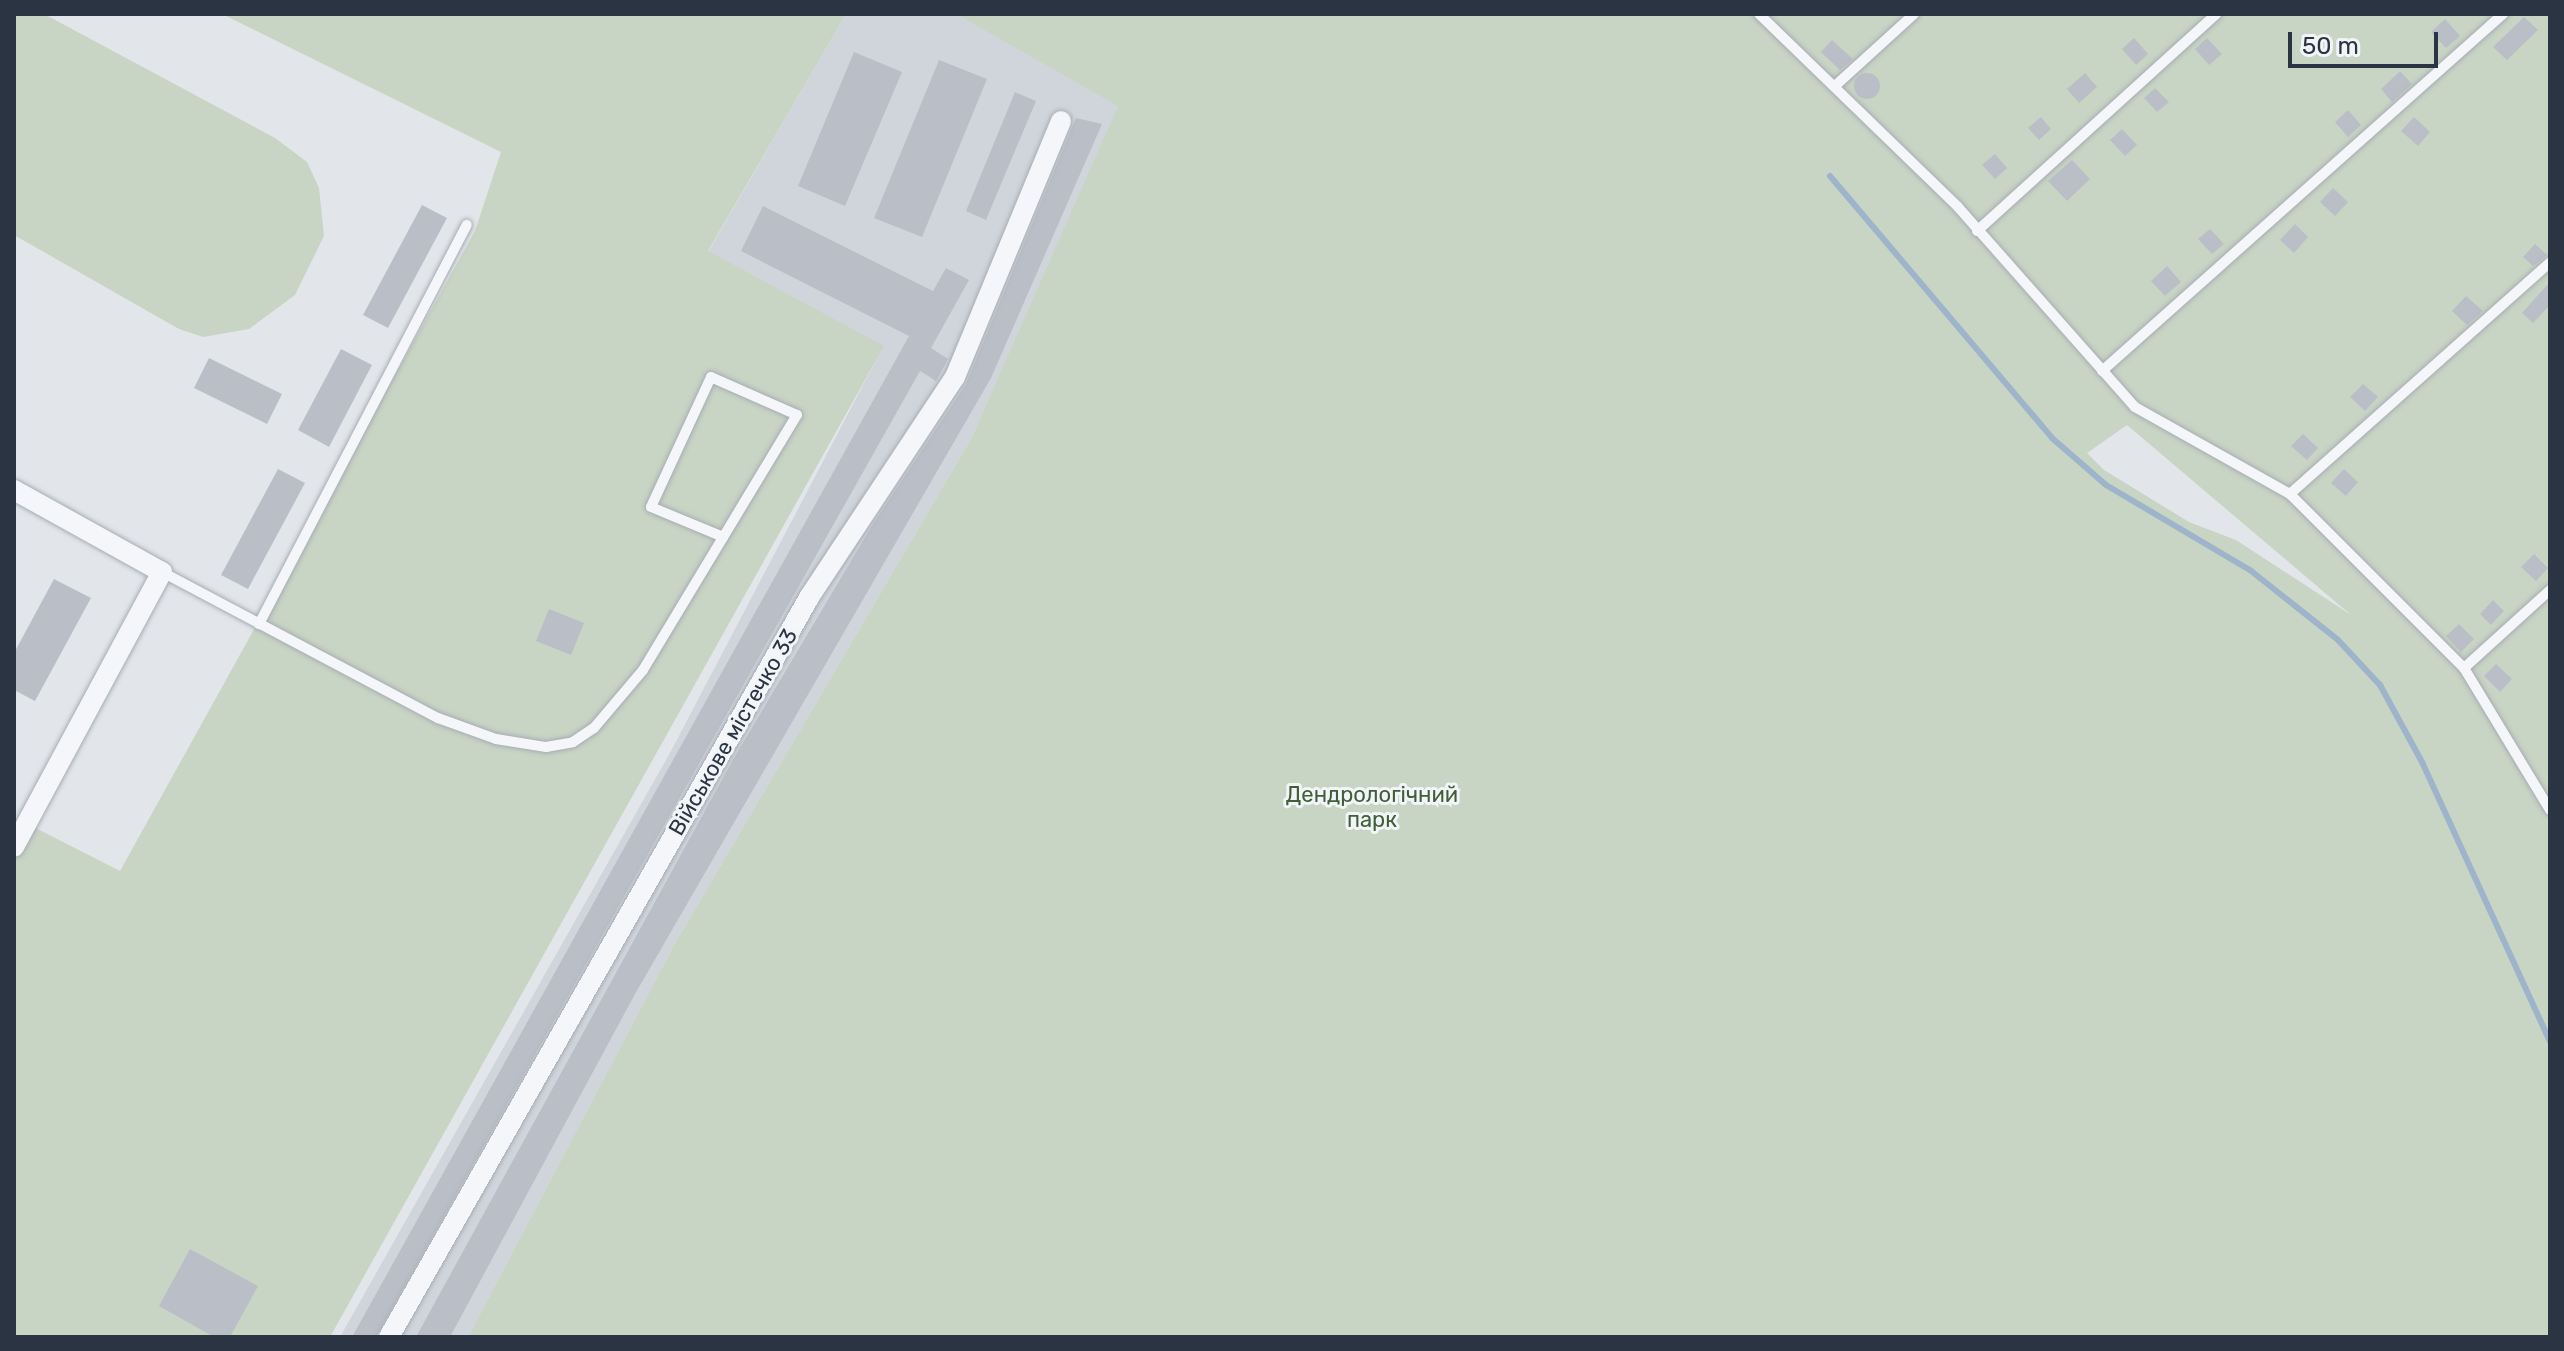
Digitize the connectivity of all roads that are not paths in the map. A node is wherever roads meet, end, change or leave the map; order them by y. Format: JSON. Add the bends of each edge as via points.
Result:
{"nodes":[{"id":1,"x":1759,"y":14,"type":"edge"},
{"id":2,"x":1914,"y":14,"type":"edge"},
{"id":3,"x":2216,"y":14,"type":"edge"},
{"id":4,"x":2503,"y":14,"type":"edge"},
{"id":5,"x":1836,"y":85,"type":"junction"},
{"id":6,"x":1061,"y":121,"type":"dead end"},
{"id":7,"x":467,"y":225,"type":"dead end"},
{"id":8,"x":1977,"y":231,"type":"junction"},
{"id":9,"x":2550,"y":262,"type":"edge"},
{"id":10,"x":2102,"y":371,"type":"junction"},
{"id":11,"x":14,"y":490,"type":"edge"},
{"id":12,"x":2290,"y":494,"type":"junction"},
{"id":13,"x":723,"y":537,"type":"junction"},
{"id":14,"x":162,"y":572,"type":"junction"},
{"id":15,"x":2550,"y":590,"type":"edge"},
{"id":16,"x":259,"y":624,"type":"junction"},
{"id":17,"x":2464,"y":668,"type":"junction"},
{"id":18,"x":2550,"y":810,"type":"edge"},
{"id":19,"x":14,"y":847,"type":"edge"},
{"id":20,"x":389,"y":1337,"type":"edge"}],
"edges":[{"from":1,"to":5,"type":"lane"},
{"from":2,"to":5,"type":"lane"},
{"from":3,"to":8,"type":"lane"},
{"from":4,"to":10,"type":"lane"},
{"from":5,"to":8,"type":"lane"},
{"from":6,"to":20,"type":"street","name":"Військове містечко 33","via":[[955,377],[810,596]]},
{"from":7,"to":16,"type":"lane"},
{"from":8,"to":10,"type":"lane"},
{"from":9,"to":12,"type":"lane"},
{"from":10,"to":12,"type":"lane","via":[[2135,407],[2163,427],[2258,472]]},
{"from":11,"to":14,"type":"street"},
{"from":12,"to":17,"type":"lane"},
{"from":13,"to":13,"type":"lane","via":[[797,415],[711,377],[651,507]]},
{"from":13,"to":16,"type":"lane","via":[[643,670],[573,742],[546,747],[496,739],[438,718]]},
{"from":14,"to":16,"type":"lane"},
{"from":14,"to":19,"type":"street"},
{"from":15,"to":17,"type":"lane"},
{"from":17,"to":18,"type":"lane"}]}
